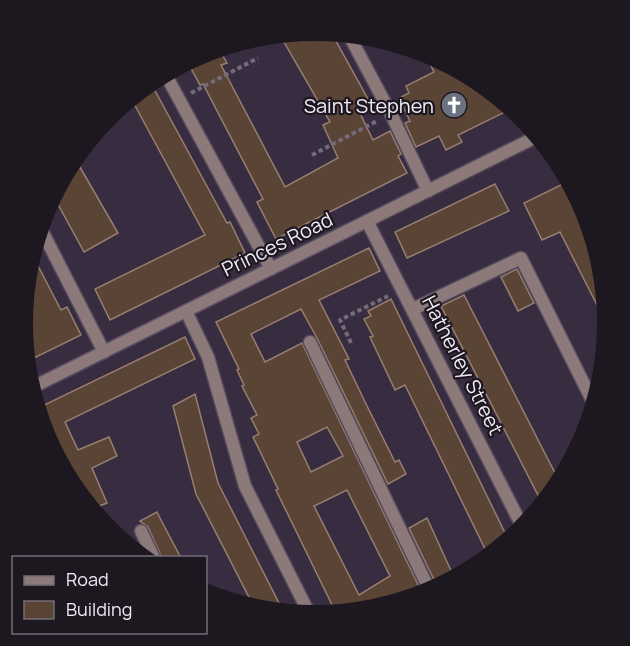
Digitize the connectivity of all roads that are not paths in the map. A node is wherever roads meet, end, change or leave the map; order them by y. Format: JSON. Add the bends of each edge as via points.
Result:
{"nodes":[{"id":1,"x":353,"y":43,"type":"edge"},
{"id":2,"x":170,"y":82,"type":"edge"},
{"id":3,"x":530,"y":140,"type":"edge"},
{"id":4,"x":428,"y":191,"type":"junction"},
{"id":5,"x":367,"y":221,"type":"junction"},
{"id":6,"x":46,"y":239,"type":"edge"},
{"id":7,"x":272,"y":269,"type":"junction"},
{"id":8,"x":413,"y":309,"type":"junction"},
{"id":9,"x":186,"y":311,"type":"junction"},
{"id":10,"x":310,"y":342,"type":"dead end"},
{"id":11,"x":105,"y":352,"type":"junction"},
{"id":12,"x":40,"y":384,"type":"edge"},
{"id":13,"x":588,"y":392,"type":"edge"},
{"id":14,"x":518,"y":518,"type":"edge"},
{"id":15,"x":141,"y":531,"type":"dead end"},
{"id":16,"x":151,"y":553,"type":"edge"},
{"id":17,"x":426,"y":583,"type":"edge"},
{"id":18,"x":305,"y":604,"type":"edge"}],
"edges":[{"from":1,"to":4,"type":"street"},
{"from":2,"to":7,"type":"street"},
{"from":3,"to":4,"type":"street","name":"Princes Road"},
{"from":4,"to":5,"type":"street","name":"Princes Road"},
{"from":5,"to":7,"type":"street","name":"Princes Road"},
{"from":5,"to":8,"type":"street","name":"Hatherley Street"},
{"from":6,"to":11,"type":"street"},
{"from":7,"to":9,"type":"street","name":"Princes Road"},
{"from":8,"to":13,"type":"street","via":[[521,258]]},
{"from":8,"to":14,"type":"street","name":"Hatherley Street"},
{"from":9,"to":11,"type":"street","name":"Princes Road"},
{"from":9,"to":18,"type":"street","via":[[208,357],[245,486]]},
{"from":10,"to":17,"type":"street"},
{"from":11,"to":12,"type":"street","name":"Princes Road"},
{"from":15,"to":16,"type":"street"}]}
